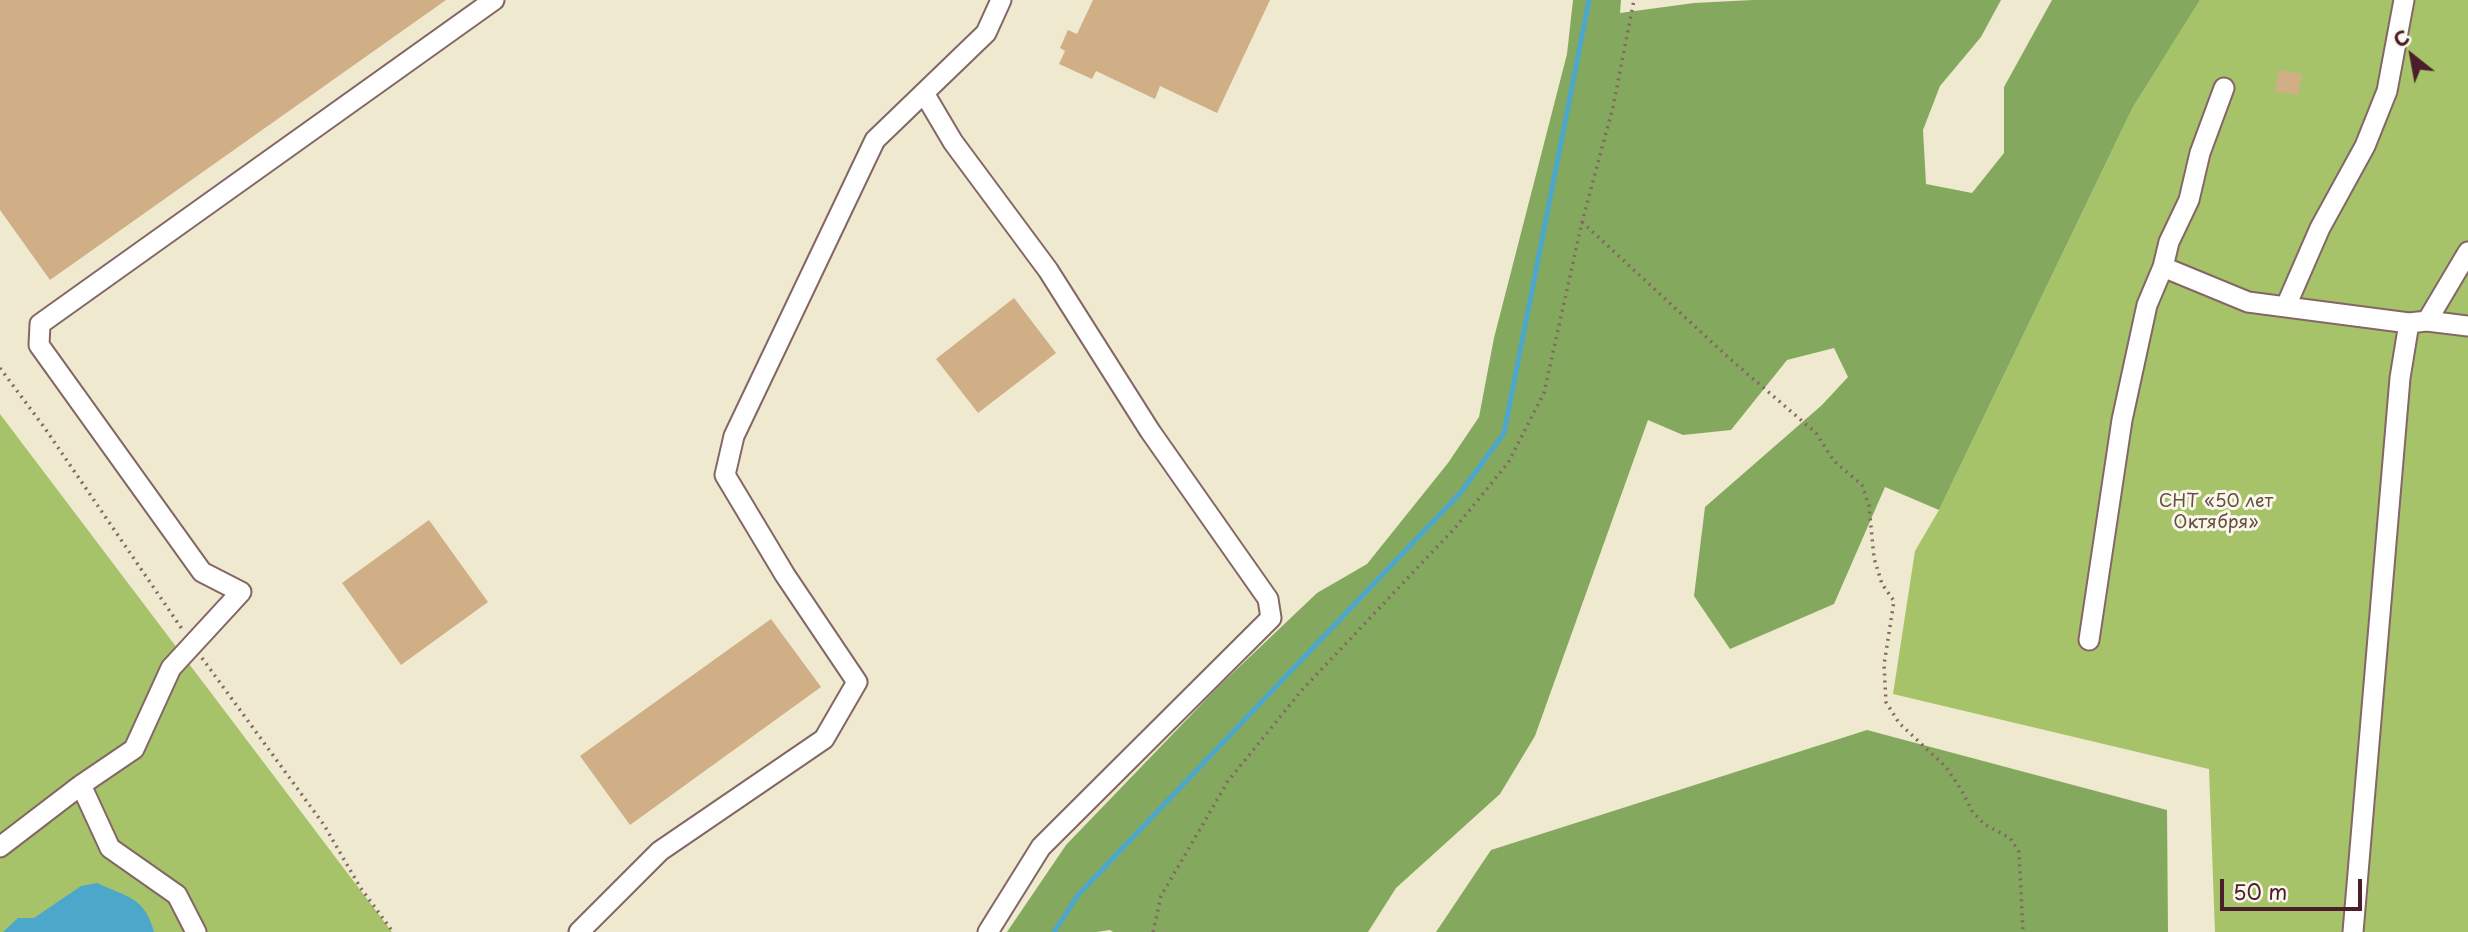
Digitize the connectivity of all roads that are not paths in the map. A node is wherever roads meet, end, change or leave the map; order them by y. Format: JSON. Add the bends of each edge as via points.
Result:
{"nodes":[{"id":1,"x":494,"y":0,"type":"edge"},
{"id":2,"x":1001,"y":0,"type":"edge"},
{"id":3,"x":2404,"y":0,"type":"edge"},
{"id":4,"x":2224,"y":88,"type":"dead end"},
{"id":5,"x":924,"y":93,"type":"junction"},
{"id":6,"x":2468,"y":252,"type":"edge"},
{"id":7,"x":2163,"y":267,"type":"junction"},
{"id":8,"x":2286,"y":306,"type":"junction"},
{"id":9,"x":2418,"y":322,"type":"junction"},
{"id":10,"x":2468,"y":326,"type":"edge"},
{"id":11,"x":2089,"y":640,"type":"dead end"},
{"id":12,"x":81,"y":785,"type":"junction"},
{"id":13,"x":0,"y":847,"type":"edge"},
{"id":14,"x":196,"y":932,"type":"edge"},
{"id":15,"x":579,"y":932,"type":"edge"},
{"id":16,"x":988,"y":932,"type":"edge"},
{"id":17,"x":2353,"y":932,"type":"edge"}],
"edges":[{"from":1,"to":12,"type":"street","via":[[40,324],[39,345],[202,572],[241,592],[171,668],[134,749]]},
{"from":2,"to":5,"type":"street","via":[[986,33]]},
{"from":3,"to":8,"type":"street","via":[[2387,91]]},
{"from":4,"to":7,"type":"street"},
{"from":5,"to":15,"type":"street","via":[[874,140],[734,436],[725,475],[857,682],[824,739],[660,851]]},
{"from":5,"to":16,"type":"street","via":[[953,142],[1048,270],[1150,431],[1268,599],[1271,618],[1041,847]]},
{"from":6,"to":9,"type":"street"},
{"from":7,"to":8,"type":"street","via":[[2248,302]]},
{"from":7,"to":11,"type":"street","via":[[2147,305],[2122,420]]},
{"from":8,"to":9,"type":"street"},
{"from":9,"to":10,"type":"street"},
{"from":9,"to":17,"type":"street","via":[[2400,378]]},
{"from":12,"to":13,"type":"street"},
{"from":12,"to":14,"type":"street","via":[[110,848],[177,895]]}]}
